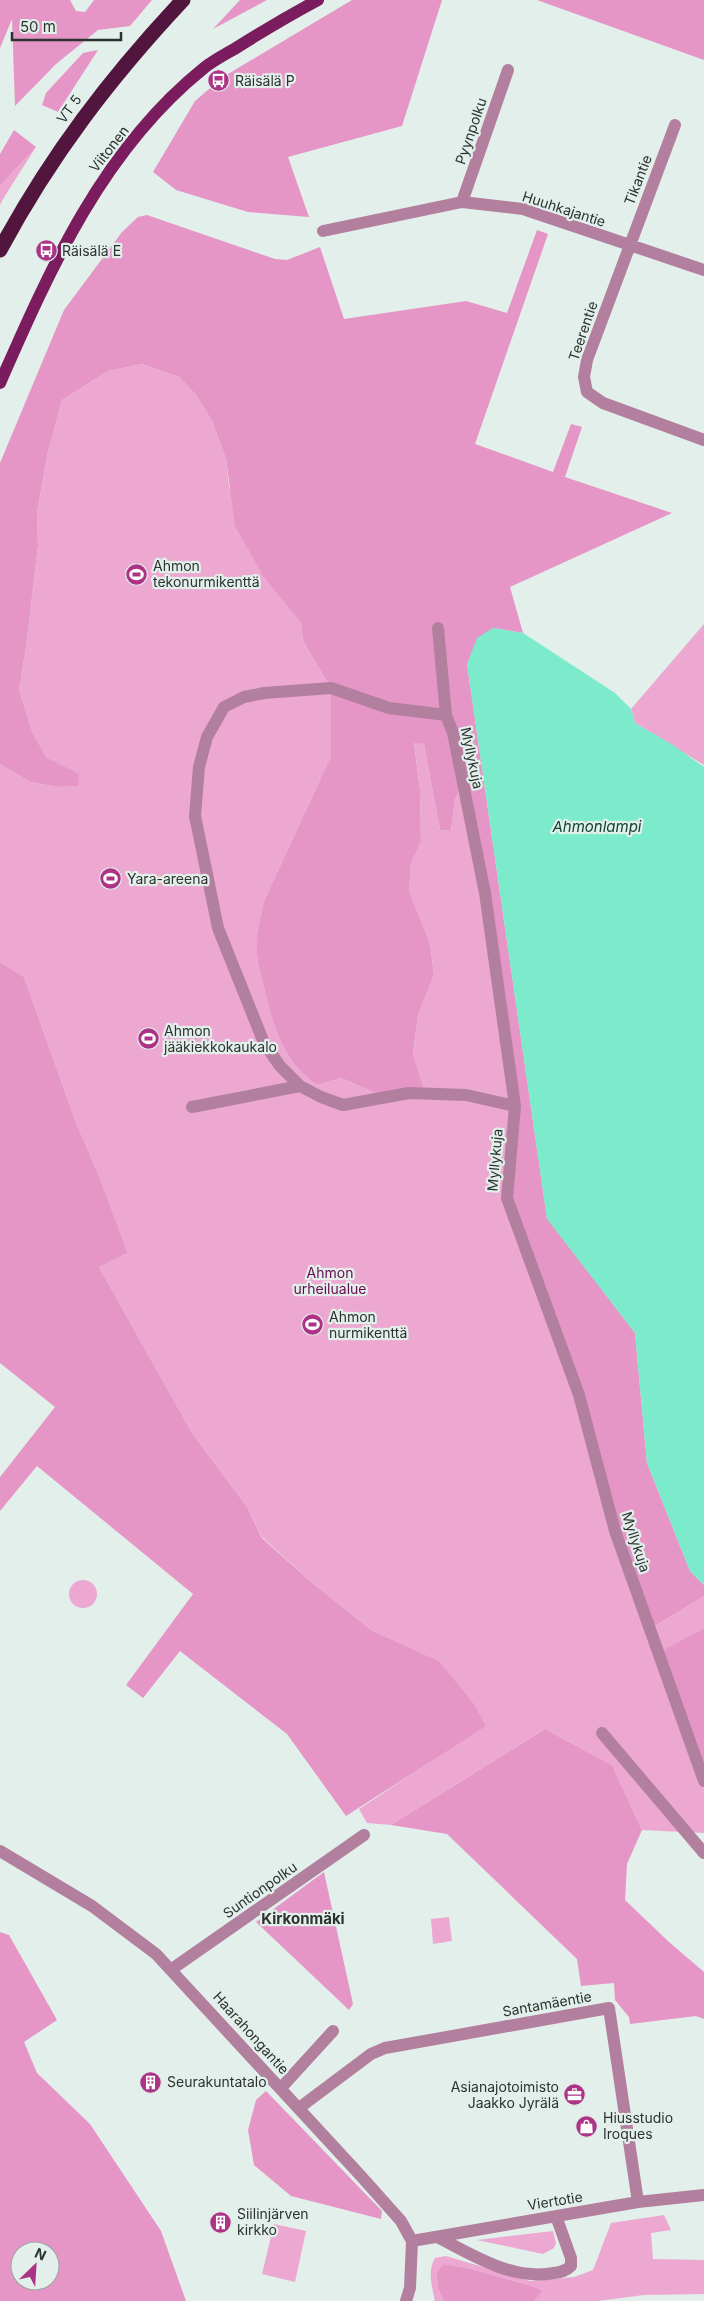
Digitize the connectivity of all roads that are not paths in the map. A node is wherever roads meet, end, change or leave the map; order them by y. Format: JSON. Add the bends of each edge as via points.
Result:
{"nodes":[{"id":1,"x":183,"y":0,"type":"edge"},
{"id":2,"x":318,"y":0,"type":"edge"},
{"id":3,"x":508,"y":70,"type":"dead end"},
{"id":4,"x":675,"y":125,"type":"dead end"},
{"id":5,"x":462,"y":202,"type":"junction"},
{"id":6,"x":323,"y":231,"type":"dead end"},
{"id":7,"x":629,"y":245,"type":"junction"},
{"id":8,"x":0,"y":250,"type":"edge"},
{"id":9,"x":704,"y":270,"type":"edge"},
{"id":10,"x":0,"y":383,"type":"edge"},
{"id":11,"x":704,"y":440,"type":"edge"},
{"id":12,"x":438,"y":628,"type":"dead end"},
{"id":13,"x":446,"y":715,"type":"junction"},
{"id":14,"x":300,"y":1086,"type":"junction"},
{"id":15,"x":515,"y":1106,"type":"junction"},
{"id":16,"x":192,"y":1107,"type":"dead end"},
{"id":17,"x":602,"y":1733,"type":"dead end"},
{"id":18,"x":704,"y":1781,"type":"edge"},
{"id":19,"x":364,"y":1834,"type":"dead end"},
{"id":20,"x":0,"y":1850,"type":"edge"},
{"id":21,"x":704,"y":1853,"type":"edge"},
{"id":22,"x":172,"y":1969,"type":"junction"},
{"id":23,"x":333,"y":2031,"type":"dead end"},
{"id":24,"x":281,"y":2088,"type":"junction"},
{"id":25,"x":299,"y":2108,"type":"junction"},
{"id":26,"x":704,"y":2196,"type":"edge"},
{"id":27,"x":638,"y":2202,"type":"junction"},
{"id":28,"x":556,"y":2216,"type":"junction"},
{"id":29,"x":437,"y":2237,"type":"junction"},
{"id":30,"x":412,"y":2240,"type":"junction"},
{"id":31,"x":410,"y":2288,"type":"junction"},
{"id":32,"x":406,"y":2301,"type":"edge"},
{"id":33,"x":412,"y":2301,"type":"edge"}],
"edges":[{"from":1,"to":8,"type":"highway","name":"VT 5","via":[[94,102],[62,147]]},
{"from":2,"to":10,"type":"main road","name":"Viitonen","via":[[205,67],[119,158],[90,199],[59,254]]},
{"from":3,"to":5,"type":"street","name":"Pyynpolku"},
{"from":4,"to":7,"type":"street","name":"Tikantie"},
{"from":5,"to":6,"type":"street","name":"Huuhkajantie"},
{"from":5,"to":7,"type":"street","name":"Huuhkajantie","via":[[523,209]]},
{"from":7,"to":9,"type":"street","name":"Huuhkajantie"},
{"from":7,"to":11,"type":"street","name":"Teerentie","via":[[587,360],[584,377],[587,392],[603,403]]},
{"from":12,"to":13,"type":"street"},
{"from":13,"to":14,"type":"street","name":"Myllykuja","via":[[389,708],[331,688],[264,693],[244,697],[224,707],[207,737],[199,767],[195,816],[218,928],[264,1043]]},
{"from":13,"to":15,"type":"street","name":"Myllykuja","via":[[485,893]]},
{"from":14,"to":15,"type":"street","name":"Myllykuja","via":[[321,1098],[344,1105],[409,1093],[466,1095]]},
{"from":14,"to":16,"type":"street"},
{"from":15,"to":18,"type":"street","name":"Myllykuja","via":[[507,1198],[579,1395],[616,1531]]},
{"from":17,"to":21,"type":"street"},
{"from":19,"to":22,"type":"street","name":"Suntionpolku"},
{"from":20,"to":22,"type":"street","name":"Haarahongantie","via":[[92,1906]]},
{"from":22,"to":24,"type":"street","name":"Haarahongantie"},
{"from":23,"to":24,"type":"street"},
{"from":24,"to":25,"type":"street","name":"Haarahongantie"},
{"from":25,"to":27,"type":"street","name":"Santamäentie","via":[[371,2054],[385,2048],[609,2008]]},
{"from":25,"to":30,"type":"street","name":"Haarahongantie","via":[[401,2221]]},
{"from":26,"to":27,"type":"street","name":"Viertotie"},
{"from":27,"to":28,"type":"street","name":"Viertotie"},
{"from":28,"to":29,"type":"street","name":"Viertotie"},
{"from":28,"to":29,"type":"street","via":[[571,2266],[567,2270],[542,2275],[524,2275],[507,2270]]},
{"from":29,"to":30,"type":"street","name":"Viertotie"},
{"from":30,"to":31,"type":"street"},
{"from":31,"to":32,"type":"street"},
{"from":31,"to":33,"type":"street"}]}
